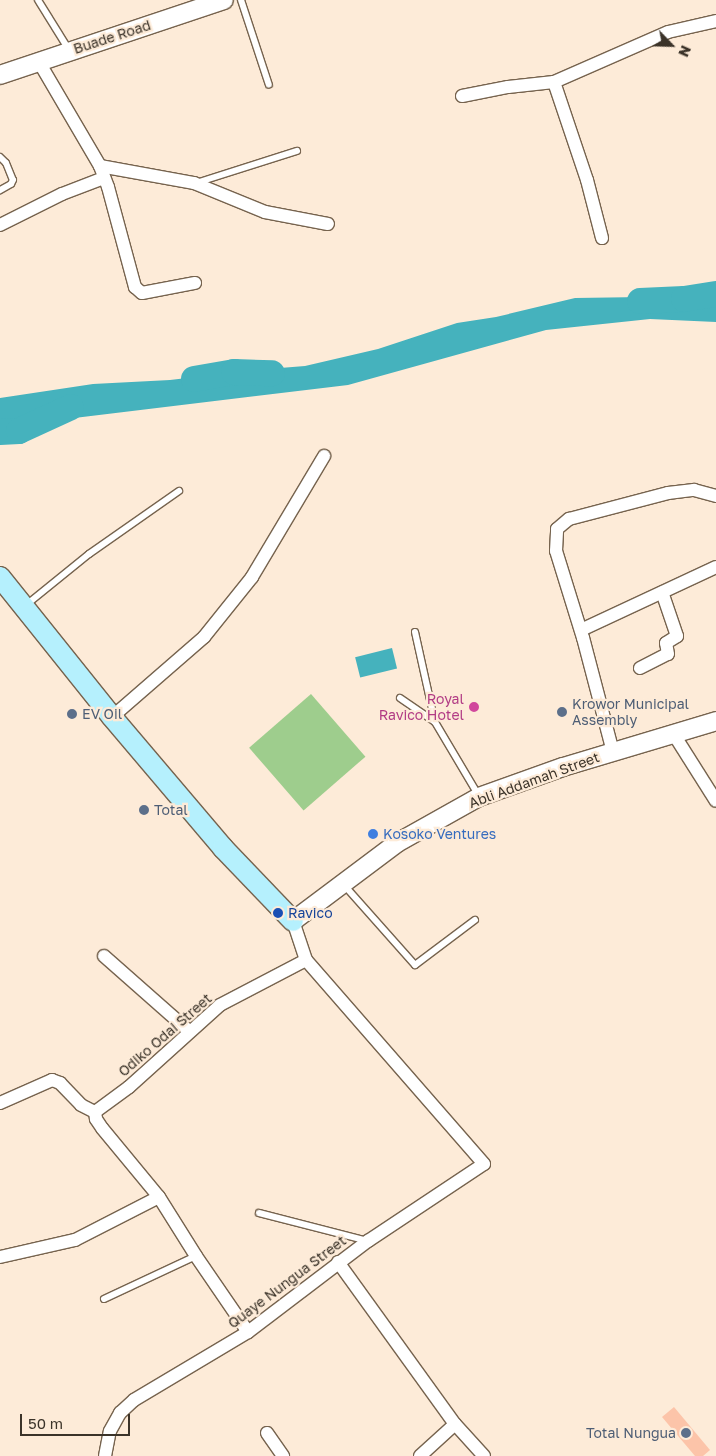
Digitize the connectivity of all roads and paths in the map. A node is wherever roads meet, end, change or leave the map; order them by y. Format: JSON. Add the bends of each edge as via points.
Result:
{"nodes":[{"id":1,"x":38,"y":0,"type":"edge"},
{"id":2,"x":241,"y":0,"type":"edge"},
{"id":3,"x":217,"y":1,"type":"edge"},
{"id":4,"x":716,"y":21,"type":"edge"},
{"id":5,"x":70,"y":51,"type":"junction"},
{"id":6,"x":39,"y":62,"type":"junction"},
{"id":7,"x":0,"y":75,"type":"edge"},
{"id":8,"x":554,"y":82,"type":"junction"},
{"id":9,"x":269,"y":85,"type":"dead end"},
{"id":10,"x":462,"y":96,"type":"dead end"},
{"id":11,"x":297,"y":151,"type":"dead end"},
{"id":12,"x":0,"y":157,"type":"edge"},
{"id":13,"x":102,"y":172,"type":"junction"},
{"id":14,"x":194,"y":183,"type":"junction"},
{"id":15,"x":0,"y":190,"type":"edge"},
{"id":16,"x":328,"y":224,"type":"dead end"},
{"id":17,"x":0,"y":225,"type":"edge"},
{"id":18,"x":602,"y":238,"type":"dead end"},
{"id":19,"x":195,"y":282,"type":"dead end"},
{"id":20,"x":324,"y":456,"type":"dead end"},
{"id":21,"x":179,"y":490,"type":"dead end"},
{"id":22,"x":716,"y":496,"type":"edge"},
{"id":23,"x":716,"y":567,"type":"edge"},
{"id":24,"x":3,"y":587,"type":"edge"},
{"id":25,"x":662,"y":592,"type":"junction"},
{"id":26,"x":24,"y":606,"type":"junction"},
{"id":27,"x":581,"y":630,"type":"junction"},
{"id":28,"x":415,"y":632,"type":"dead end"},
{"id":29,"x":640,"y":668,"type":"dead end"},
{"id":30,"x":400,"y":698,"type":"dead end"},
{"id":31,"x":112,"y":717,"type":"junction"},
{"id":32,"x":716,"y":721,"type":"edge"},
{"id":33,"x":435,"y":722,"type":"junction"},
{"id":34,"x":673,"y":733,"type":"junction"},
{"id":35,"x":613,"y":752,"type":"junction"},
{"id":36,"x":479,"y":797,"type":"junction"},
{"id":37,"x":716,"y":801,"type":"edge"},
{"id":38,"x":344,"y":885,"type":"junction"},
{"id":39,"x":475,"y":920,"type":"dead end"},
{"id":40,"x":294,"y":921,"type":"junction"},
{"id":41,"x":104,"y":956,"type":"dead end"},
{"id":42,"x":306,"y":960,"type":"junction"},
{"id":43,"x":190,"y":1031,"type":"junction"},
{"id":44,"x":0,"y":1103,"type":"edge"},
{"id":45,"x":95,"y":1112,"type":"junction"},
{"id":46,"x":159,"y":1196,"type":"junction"},
{"id":47,"x":259,"y":1213,"type":"dead end"},
{"id":48,"x":368,"y":1241,"type":"junction"},
{"id":49,"x":196,"y":1256,"type":"junction"},
{"id":50,"x":0,"y":1257,"type":"edge"},
{"id":51,"x":338,"y":1262,"type":"junction"},
{"id":52,"x":104,"y":1299,"type":"dead end"},
{"id":53,"x":248,"y":1332,"type":"junction"},
{"id":54,"x":455,"y":1424,"type":"junction"},
{"id":55,"x":267,"y":1433,"type":"dead end"},
{"id":56,"x":105,"y":1456,"type":"edge"},
{"id":57,"x":283,"y":1456,"type":"edge"},
{"id":58,"x":420,"y":1456,"type":"edge"},
{"id":59,"x":484,"y":1456,"type":"edge"}],
"edges":[{"from":1,"to":5,"type":"lane"},
{"from":2,"to":9,"type":"lane"},
{"from":3,"to":5,"type":"street","name":"Buade Road"},
{"from":4,"to":8,"type":"street","via":[[668,32]]},
{"from":5,"to":6,"type":"street","name":"Buade Road"},
{"from":6,"to":7,"type":"street","name":"Buade Road"},
{"from":6,"to":13,"type":"street"},
{"from":8,"to":10,"type":"street"},
{"from":8,"to":18,"type":"street","via":[[587,180]]},
{"from":11,"to":14,"type":"lane"},
{"from":12,"to":15,"type":"lane","via":[[13,180]]},
{"from":13,"to":14,"type":"street"},
{"from":13,"to":17,"type":"street"},
{"from":13,"to":19,"type":"street","via":[[135,287],[142,293]]},
{"from":14,"to":16,"type":"street","via":[[264,212]]},
{"from":20,"to":31,"type":"street","via":[[252,577],[204,637]]},
{"from":21,"to":26,"type":"lane","via":[[89,554]]},
{"from":22,"to":27,"type":"street","via":[[694,490],[668,493],[569,519],[557,529],[556,552]]},
{"from":23,"to":25,"type":"street"},
{"from":24,"to":26,"type":"main road"},
{"from":25,"to":27,"type":"street"},
{"from":25,"to":29,"type":"street","via":[[677,636],[666,643],[668,654]]},
{"from":26,"to":31,"type":"main road"},
{"from":27,"to":35,"type":"street"},
{"from":28,"to":33,"type":"lane"},
{"from":30,"to":33,"type":"lane"},
{"from":31,"to":40,"type":"main road","via":[[223,848]]},
{"from":32,"to":34,"type":"street","name":"Abli Addamah Street"},
{"from":33,"to":36,"type":"lane"},
{"from":34,"to":35,"type":"street","name":"Abli Addamah Street"},
{"from":34,"to":37,"type":"street"},
{"from":35,"to":36,"type":"street","name":"Abli Addamah Street"},
{"from":36,"to":38,"type":"street","name":"Abli Addamah Street","via":[[397,843]]},
{"from":38,"to":39,"type":"lane","via":[[415,965]]},
{"from":38,"to":40,"type":"street","name":"Abli Addamah Street"},
{"from":40,"to":42,"type":"street"},
{"from":41,"to":43,"type":"street"},
{"from":42,"to":43,"type":"street","name":"Odiko Odai Street","via":[[220,1006]]},
{"from":42,"to":48,"type":"street","name":"Quaye Nungua Street","via":[[484,1164]]},
{"from":43,"to":45,"type":"street","name":"Odiko Odai Street","via":[[129,1087]]},
{"from":44,"to":45,"type":"street","via":[[52,1080],[74,1100]]},
{"from":45,"to":46,"type":"street","via":[[102,1128]]},
{"from":46,"to":49,"type":"street"},
{"from":46,"to":50,"type":"street","via":[[75,1240]]},
{"from":47,"to":48,"type":"lane"},
{"from":48,"to":51,"type":"street","name":"Quaye Nungua Street"},
{"from":49,"to":52,"type":"lane"},
{"from":49,"to":53,"type":"street"},
{"from":51,"to":53,"type":"street","name":"Quaye Nungua Street"},
{"from":51,"to":54,"type":"street"},
{"from":53,"to":56,"type":"street","name":"Quaye Nungua Street","via":[[134,1400],[120,1413],[110,1431]]},
{"from":54,"to":58,"type":"street"},
{"from":54,"to":59,"type":"street"},
{"from":55,"to":57,"type":"street"}]}
